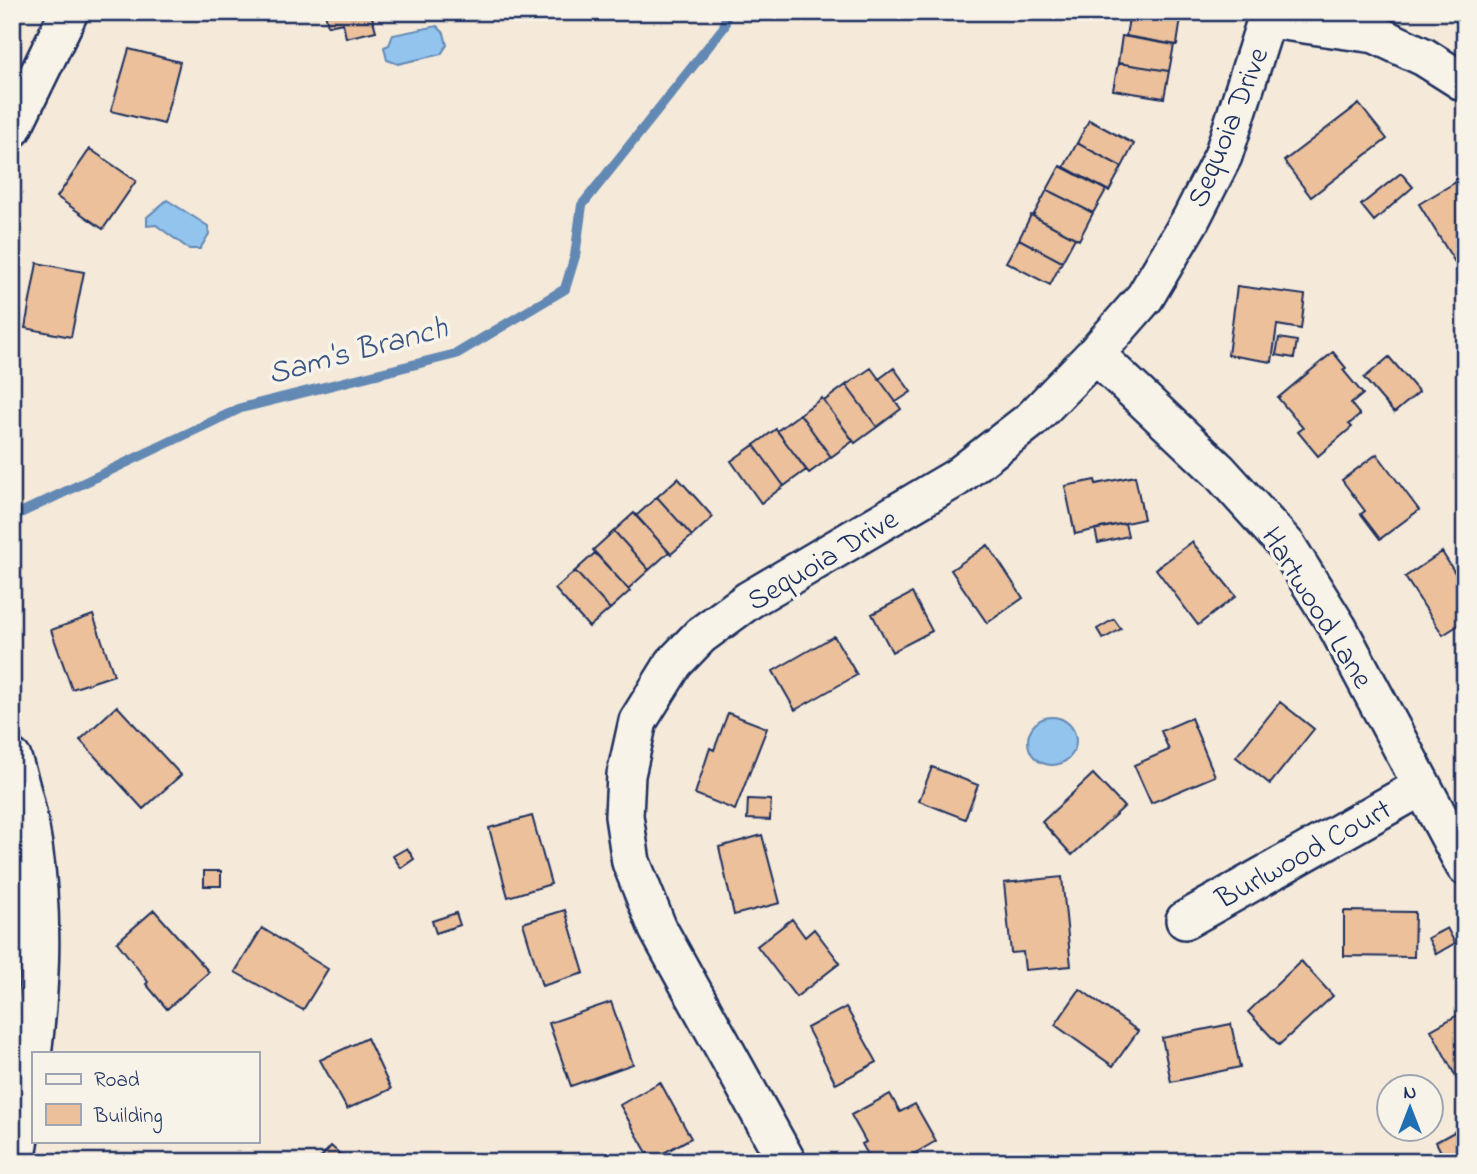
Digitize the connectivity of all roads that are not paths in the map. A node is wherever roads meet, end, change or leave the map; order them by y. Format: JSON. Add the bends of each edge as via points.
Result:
{"nodes":[{"id":1,"x":69,"y":12,"type":"edge"},
{"id":2,"x":1269,"y":16,"type":"edge"},
{"id":3,"x":1465,"y":83,"type":"edge"},
{"id":4,"x":12,"y":129,"type":"edge"},
{"id":5,"x":1095,"y":354,"type":"junction"},
{"id":6,"x":12,"y":758,"type":"edge"},
{"id":7,"x":1421,"y":787,"type":"junction"},
{"id":8,"x":1465,"y":866,"type":"edge"},
{"id":9,"x":1185,"y":920,"type":"dead end"},
{"id":10,"x":35,"y":1052,"type":"edge"},
{"id":11,"x":31,"y":1088,"type":"edge"},
{"id":12,"x":16,"y":1162,"type":"edge"},
{"id":13,"x":787,"y":1162,"type":"edge"}],
"edges":[{"from":1,"to":4,"type":"street"},
{"from":2,"to":3,"type":"street","via":[[1375,34]]},
{"from":2,"to":5,"type":"street","name":"Sequoia Drive","via":[[1223,156],[1191,219],[1145,297]]},
{"from":5,"to":7,"type":"street","name":"Hartwood Lane","via":[[1219,471],[1287,546],[1338,628]]},
{"from":5,"to":13,"type":"street","name":"Sequoia Drive","via":[[1032,419],[956,478],[749,600],[701,635],[674,663],[638,721],[626,775],[624,816],[631,862],[658,929]]},
{"from":6,"to":10,"type":"street","via":[[34,851],[41,922]]},
{"from":7,"to":8,"type":"street","name":"Hartwood Lane"},
{"from":7,"to":9,"type":"street","name":"Burlwood Court"},
{"from":11,"to":12,"type":"street"}]}
